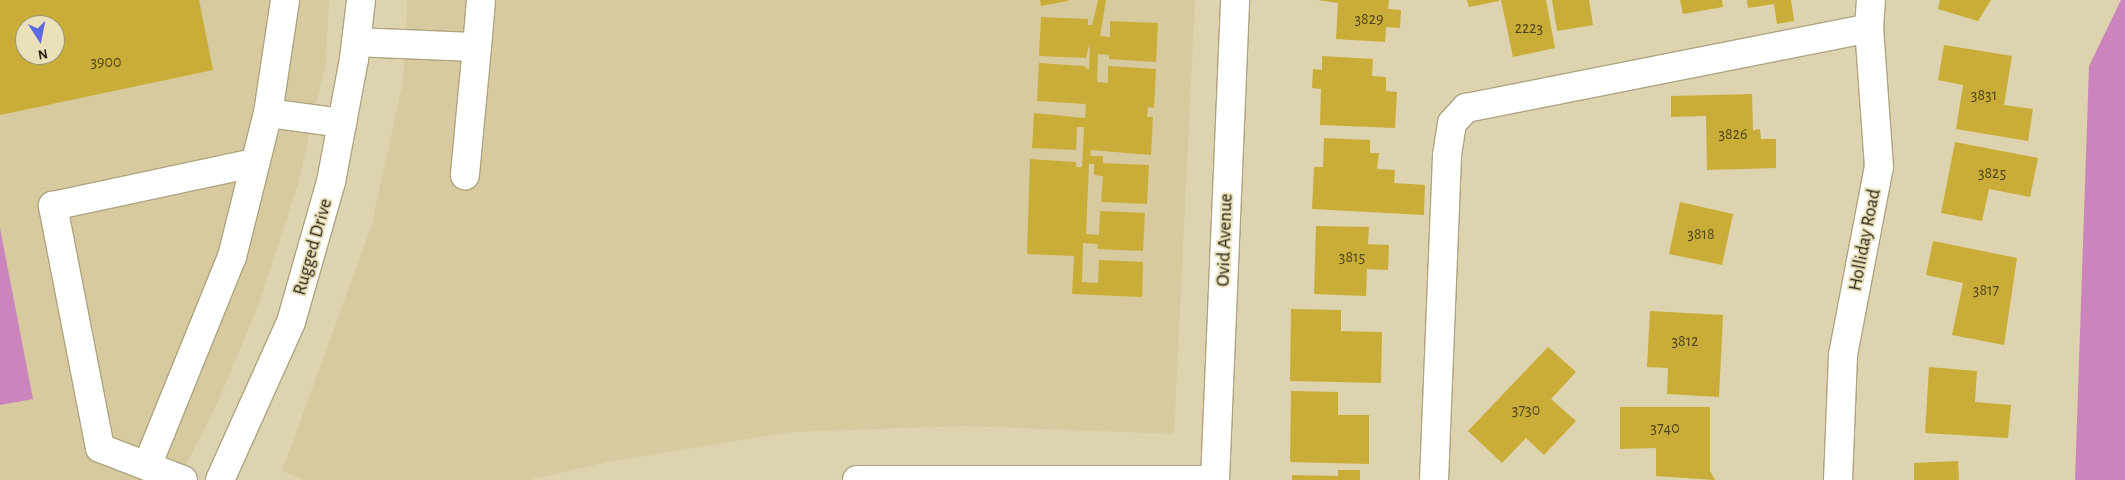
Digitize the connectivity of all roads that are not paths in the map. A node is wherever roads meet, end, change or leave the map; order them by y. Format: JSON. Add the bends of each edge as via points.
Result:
{"nodes":[{"id":1,"x":285,"y":0,"type":"edge"},
{"id":2,"x":360,"y":0,"type":"edge"},
{"id":3,"x":480,"y":0,"type":"edge"},
{"id":4,"x":1235,"y":0,"type":"edge"},
{"id":5,"x":1871,"y":0,"type":"edge"},
{"id":6,"x":1869,"y":28,"type":"junction"},
{"id":7,"x":356,"y":42,"type":"junction"},
{"id":8,"x":476,"y":47,"type":"junction"},
{"id":9,"x":268,"y":113,"type":"junction"},
{"id":10,"x":342,"y":123,"type":"junction"},
{"id":11,"x":253,"y":163,"type":"junction"},
{"id":12,"x":465,"y":175,"type":"dead end"},
{"id":13,"x":147,"y":466,"type":"junction"},
{"id":14,"x":1014,"y":479,"type":"edge"},
{"id":15,"x":183,"y":480,"type":"edge"},
{"id":16,"x":220,"y":480,"type":"edge"},
{"id":17,"x":858,"y":480,"type":"edge"},
{"id":18,"x":1208,"y":480,"type":"edge"},
{"id":19,"x":1215,"y":480,"type":"edge"},
{"id":20,"x":1434,"y":480,"type":"edge"},
{"id":21,"x":1838,"y":480,"type":"edge"}],
"edges":[{"from":1,"to":9,"type":"street"},
{"from":2,"to":7,"type":"street","name":"Rugged Drive"},
{"from":3,"to":8,"type":"street"},
{"from":4,"to":19,"type":"street","name":"Ovid Avenue"},
{"from":5,"to":6,"type":"street","name":"Holliday Road"},
{"from":6,"to":20,"type":"street","via":[[1466,108],[1452,123],[1447,155]]},
{"from":6,"to":21,"type":"street","name":"Holliday Road","via":[[1879,167],[1843,354]]},
{"from":7,"to":8,"type":"street"},
{"from":7,"to":10,"type":"street","name":"Rugged Drive"},
{"from":8,"to":12,"type":"street"},
{"from":9,"to":10,"type":"street"},
{"from":9,"to":11,"type":"street"},
{"from":10,"to":16,"type":"street","name":"Rugged Drive","via":[[331,182],[291,322]]},
{"from":11,"to":13,"type":"street","via":[[232,257]]},
{"from":11,"to":13,"type":"street","via":[[53,206],[100,448]]},
{"from":13,"to":15,"type":"street"},
{"from":14,"to":17,"type":"street"},
{"from":14,"to":18,"type":"street"}]}
